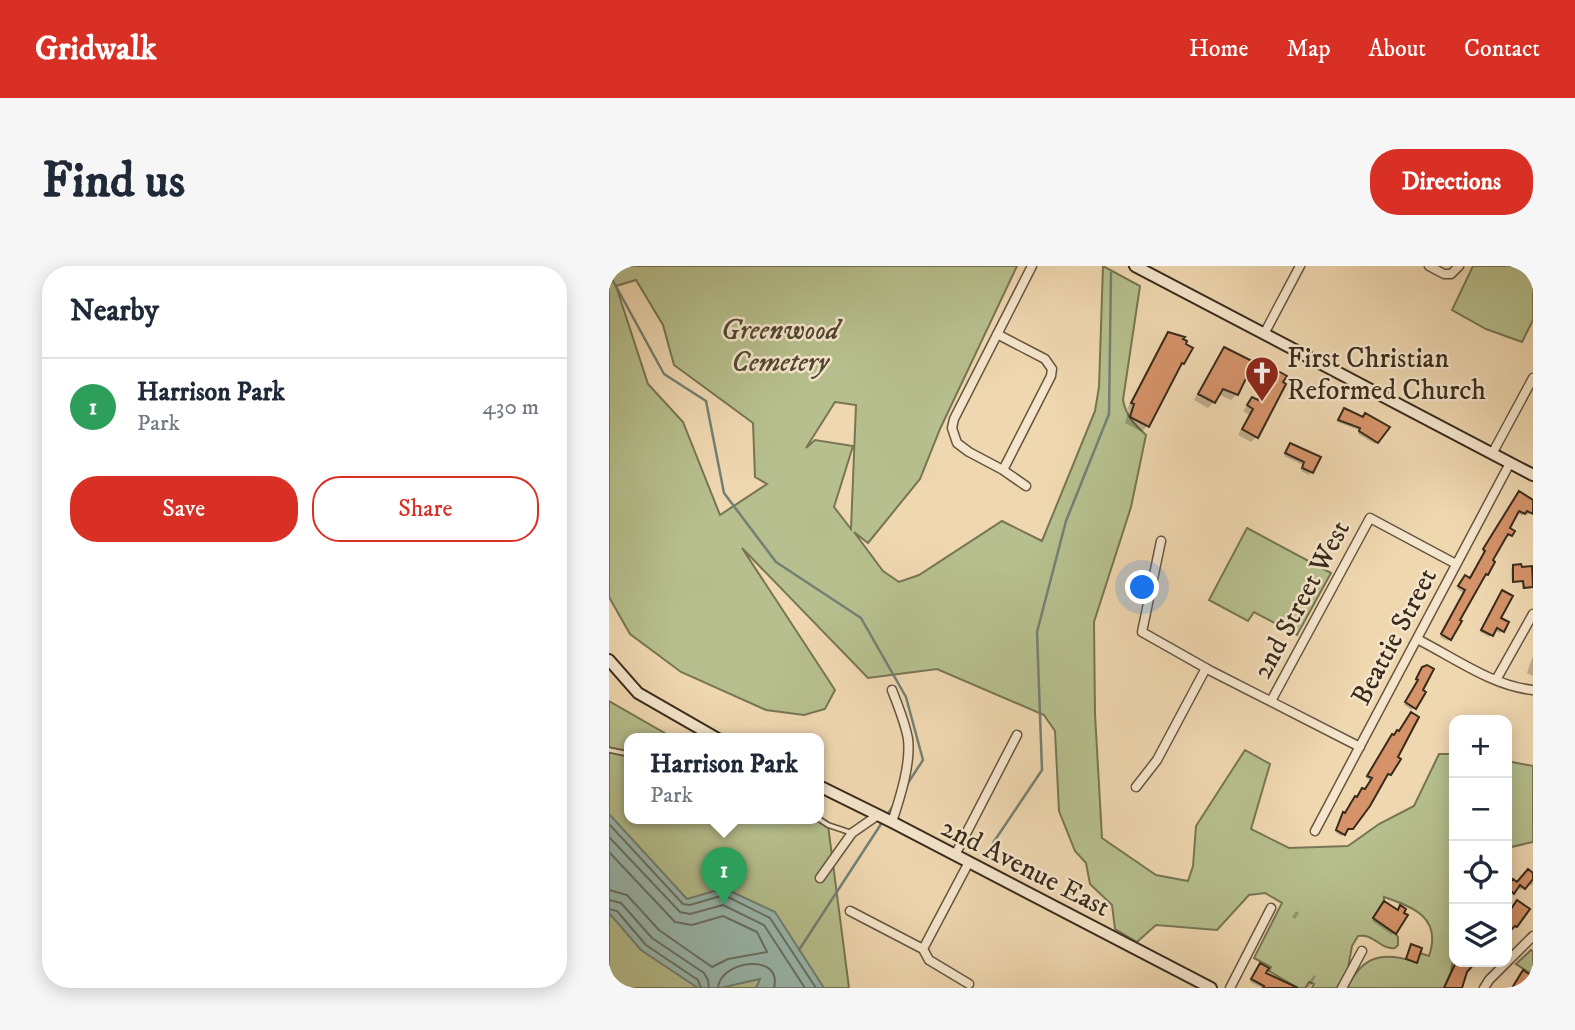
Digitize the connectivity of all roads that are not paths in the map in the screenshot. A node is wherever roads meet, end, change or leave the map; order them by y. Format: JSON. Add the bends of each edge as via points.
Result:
{"nodes":[{"id":1,"x":1032,"y":266,"type":"edge"},
{"id":2,"x":1135,"y":266,"type":"edge"},
{"id":3,"x":1300,"y":266,"type":"edge"},
{"id":4,"x":1429,"y":266,"type":"edge"},
{"id":5,"x":1459,"y":266,"type":"edge"},
{"id":6,"x":997,"y":334,"type":"junction"},
{"id":7,"x":1263,"y":334,"type":"junction"},
{"id":8,"x":1533,"y":378,"type":"edge"},
{"id":9,"x":1492,"y":454,"type":"junction"},
{"id":10,"x":1510,"y":463,"type":"junction"},
{"id":11,"x":1003,"y":470,"type":"junction"},
{"id":12,"x":1533,"y":475,"type":"edge"},
{"id":13,"x":1026,"y":486,"type":"dead end"},
{"id":14,"x":1161,"y":541,"type":"dead end"},
{"id":15,"x":1456,"y":564,"type":"junction"},
{"id":16,"x":1533,"y":614,"type":"edge"},
{"id":17,"x":1417,"y":639,"type":"junction"},
{"id":18,"x":609,"y":660,"type":"edge"},
{"id":19,"x":1206,"y":668,"type":"junction"},
{"id":20,"x":1496,"y":680,"type":"junction"},
{"id":21,"x":892,"y":690,"type":"dead end"},
{"id":22,"x":1533,"y":690,"type":"edge"},
{"id":23,"x":1271,"y":701,"type":"junction"},
{"id":24,"x":708,"y":733,"type":"edge"},
{"id":25,"x":1017,"y":735,"type":"dead end"},
{"id":26,"x":1360,"y":747,"type":"junction"},
{"id":27,"x":1136,"y":787,"type":"dead end"},
{"id":28,"x":824,"y":789,"type":"edge"},
{"id":29,"x":878,"y":815,"type":"junction"},
{"id":30,"x":892,"y":822,"type":"junction"},
{"id":31,"x":824,"y":823,"type":"edge"},
{"id":32,"x":1315,"y":831,"type":"dead end"},
{"id":33,"x":852,"y":833,"type":"junction"},
{"id":34,"x":955,"y":855,"type":"junction"},
{"id":35,"x":969,"y":862,"type":"junction"},
{"id":36,"x":820,"y":878,"type":"dead end"},
{"id":37,"x":1271,"y":908,"type":"dead end"},
{"id":38,"x":850,"y":911,"type":"dead end"},
{"id":39,"x":1533,"y":936,"type":"edge"},
{"id":40,"x":923,"y":949,"type":"junction"},
{"id":41,"x":1362,"y":951,"type":"dead end"},
{"id":42,"x":969,"y":984,"type":"dead end"},
{"id":43,"x":1211,"y":988,"type":"edge"},
{"id":44,"x":1230,"y":988,"type":"edge"},
{"id":45,"x":1342,"y":988,"type":"edge"},
{"id":46,"x":1484,"y":988,"type":"edge"}],
"edges":[{"from":1,"to":6,"type":"street"},
{"from":2,"to":7,"type":"main road"},
{"from":3,"to":7,"type":"street"},
{"from":4,"to":5,"type":"street","via":[[1444,274]]},
{"from":6,"to":11,"type":"street","via":[[952,429],[957,443]]},
{"from":6,"to":11,"type":"street","via":[[1050,363],[1051,376]]},
{"from":7,"to":9,"type":"main road"},
{"from":8,"to":9,"type":"street"},
{"from":9,"to":10,"type":"main road"},
{"from":10,"to":12,"type":"main road"},
{"from":10,"to":15,"type":"street","name":"Beattie Street"},
{"from":11,"to":13,"type":"street"},
{"from":14,"to":19,"type":"street","via":[[1142,632]]},
{"from":15,"to":17,"type":"street","name":"Beattie Street"},
{"from":15,"to":23,"type":"street","name":"2nd Street West","via":[[1370,518]]},
{"from":16,"to":20,"type":"street"},
{"from":17,"to":20,"type":"street"},
{"from":17,"to":26,"type":"street","name":"Beattie Street"},
{"from":18,"to":24,"type":"main road","via":[[638,693]]},
{"from":19,"to":23,"type":"street"},
{"from":19,"to":27,"type":"street","name":"2nd Street West","via":[[1157,760]]},
{"from":20,"to":22,"type":"street"},
{"from":21,"to":30,"type":"street","via":[[908,741],[903,786]]},
{"from":23,"to":26,"type":"street"},
{"from":25,"to":34,"type":"street"},
{"from":26,"to":32,"type":"street","name":"Beattie Street"},
{"from":28,"to":29,"type":"main road","name":"2nd Avenue East"},
{"from":29,"to":30,"type":"main road","name":"2nd Avenue East"},
{"from":29,"to":33,"type":"street"},
{"from":30,"to":34,"type":"main road","name":"2nd Avenue East"},
{"from":31,"to":33,"type":"lane"},
{"from":33,"to":36,"type":"street"},
{"from":34,"to":35,"type":"main road","name":"2nd Avenue East"},
{"from":35,"to":40,"type":"street"},
{"from":35,"to":43,"type":"main road","name":"2nd Avenue East"},
{"from":37,"to":44,"type":"street"},
{"from":38,"to":40,"type":"street"},
{"from":39,"to":46,"type":"street"},
{"from":40,"to":42,"type":"street","via":[[929,960]]},
{"from":41,"to":45,"type":"street"}]}
